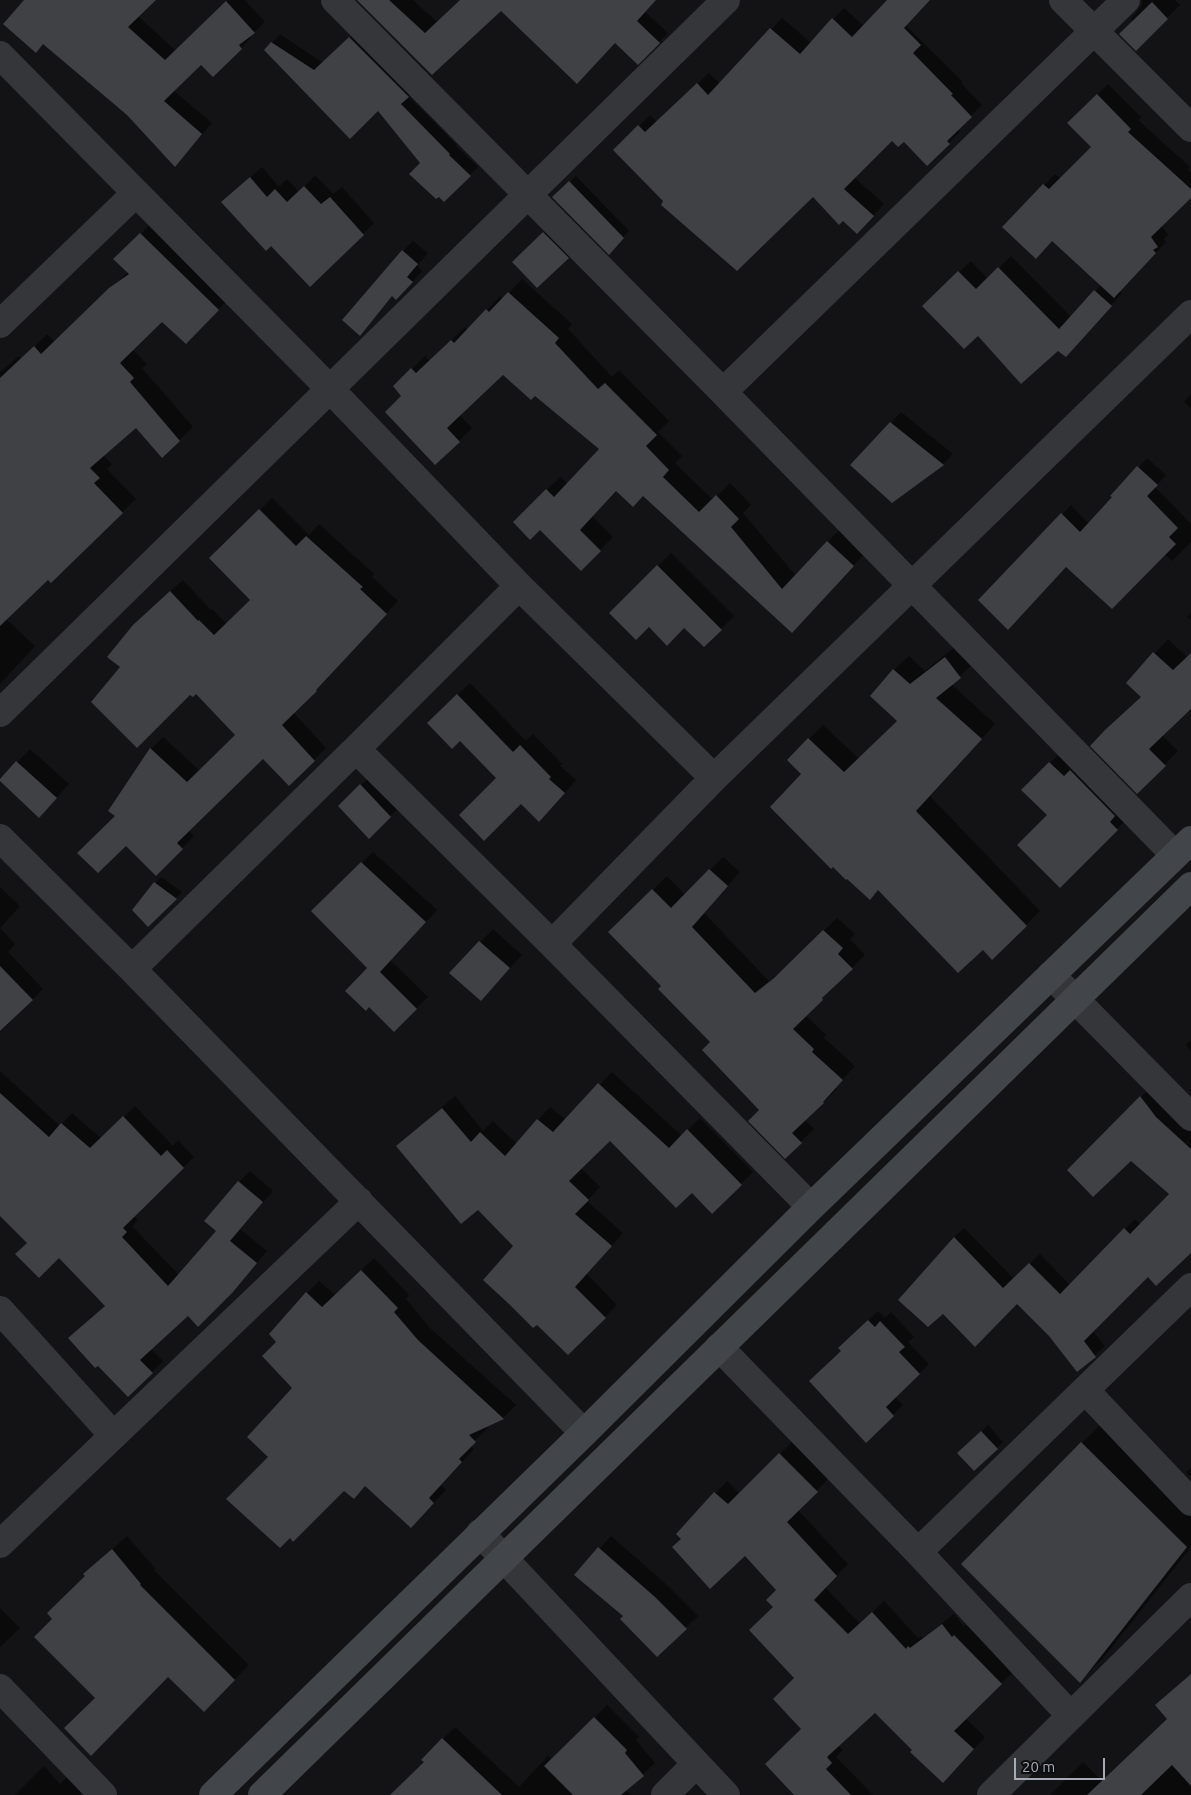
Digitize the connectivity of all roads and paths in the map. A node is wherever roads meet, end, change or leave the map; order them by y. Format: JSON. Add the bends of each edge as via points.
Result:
{"nodes":[{"id":1,"x":335,"y":0,"type":"edge"},
{"id":2,"x":726,"y":0,"type":"edge"},
{"id":3,"x":1063,"y":0,"type":"edge"},
{"id":4,"x":1126,"y":0,"type":"edge"},
{"id":5,"x":1094,"y":32,"type":"junction"},
{"id":6,"x":0,"y":55,"type":"edge"},
{"id":7,"x":1191,"y":128,"type":"edge"},
{"id":8,"x":135,"y":194,"type":"junction"},
{"id":9,"x":528,"y":195,"type":"junction"},
{"id":10,"x":1191,"y":314,"type":"edge"},
{"id":11,"x":0,"y":324,"type":"edge"},
{"id":12,"x":329,"y":388,"type":"junction"},
{"id":13,"x":723,"y":392,"type":"junction"},
{"id":14,"x":912,"y":585,"type":"junction"},
{"id":15,"x":518,"y":586,"type":"junction"},
{"id":16,"x":0,"y":713,"type":"edge"},
{"id":17,"x":356,"y":749,"type":"junction"},
{"id":18,"x":714,"y":778,"type":"junction"},
{"id":19,"x":0,"y":838,"type":"edge"},
{"id":20,"x":1183,"y":848,"type":"edge"},
{"id":21,"x":1191,"y":886,"type":"edge"},
{"id":22,"x":552,"y":944,"type":"junction"},
{"id":23,"x":132,"y":969,"type":"junction"},
{"id":24,"x":1051,"y":975,"type":"junction"},
{"id":25,"x":1075,"y":999,"type":"junction"},
{"id":26,"x":1191,"y":1117,"type":"edge"},
{"id":27,"x":359,"y":1201,"type":"junction"},
{"id":28,"x":811,"y":1207,"type":"junction"},
{"id":29,"x":1191,"y":1287,"type":"edge"},
{"id":30,"x":0,"y":1310,"type":"edge"},
{"id":31,"x":719,"y":1347,"type":"junction"},
{"id":32,"x":1085,"y":1390,"type":"junction"},
{"id":33,"x":584,"y":1433,"type":"junction"},
{"id":34,"x":113,"y":1435,"type":"junction"},
{"id":35,"x":1191,"y":1502,"type":"edge"},
{"id":36,"x":480,"y":1533,"type":"junction"},
{"id":37,"x":0,"y":1544,"type":"edge"},
{"id":38,"x":918,"y":1552,"type":"junction"},
{"id":39,"x":504,"y":1558,"type":"junction"},
{"id":40,"x":1191,"y":1597,"type":"edge"},
{"id":41,"x":0,"y":1688,"type":"edge"},
{"id":42,"x":1071,"y":1716,"type":"junction"},
{"id":43,"x":696,"y":1764,"type":"junction"},
{"id":44,"x":104,"y":1795,"type":"edge"},
{"id":45,"x":213,"y":1795,"type":"edge"},
{"id":46,"x":262,"y":1795,"type":"edge"},
{"id":47,"x":665,"y":1795,"type":"edge"},
{"id":48,"x":726,"y":1795,"type":"edge"},
{"id":49,"x":991,"y":1795,"type":"edge"}],
"edges":[{"from":1,"to":9,"type":"street"},
{"from":2,"to":9,"type":"street"},
{"from":3,"to":5,"type":"street"},
{"from":4,"to":5,"type":"street"},
{"from":5,"to":7,"type":"street"},
{"from":5,"to":13,"type":"street"},
{"from":6,"to":8,"type":"street"},
{"from":8,"to":11,"type":"street"},
{"from":8,"to":12,"type":"street"},
{"from":9,"to":12,"type":"street"},
{"from":9,"to":13,"type":"street"},
{"from":10,"to":14,"type":"street"},
{"from":12,"to":15,"type":"street"},
{"from":12,"to":16,"type":"street"},
{"from":13,"to":14,"type":"street"},
{"from":14,"to":18,"type":"street"},
{"from":14,"to":20,"type":"street"},
{"from":15,"to":17,"type":"street"},
{"from":15,"to":18,"type":"street"},
{"from":17,"to":22,"type":"street"},
{"from":17,"to":23,"type":"street"},
{"from":18,"to":22,"type":"street"},
{"from":19,"to":23,"type":"street"},
{"from":20,"to":24,"type":"main road"},
{"from":21,"to":25,"type":"main road"},
{"from":22,"to":28,"type":"street"},
{"from":23,"to":27,"type":"street"},
{"from":24,"to":25,"type":"street"},
{"from":24,"to":28,"type":"main road"},
{"from":25,"to":26,"type":"street"},
{"from":25,"to":31,"type":"main road"},
{"from":27,"to":33,"type":"street"},
{"from":27,"to":34,"type":"street"},
{"from":28,"to":33,"type":"main road"},
{"from":29,"to":32,"type":"street"},
{"from":30,"to":34,"type":"street"},
{"from":31,"to":38,"type":"street"},
{"from":31,"to":39,"type":"main road"},
{"from":32,"to":35,"type":"street"},
{"from":32,"to":38,"type":"street"},
{"from":33,"to":36,"type":"main road"},
{"from":34,"to":37,"type":"street"},
{"from":36,"to":39,"type":"street"},
{"from":36,"to":45,"type":"main road"},
{"from":38,"to":42,"type":"street"},
{"from":39,"to":43,"type":"street"},
{"from":39,"to":46,"type":"main road"},
{"from":40,"to":42,"type":"street"},
{"from":41,"to":44,"type":"street"},
{"from":42,"to":49,"type":"street"},
{"from":43,"to":47,"type":"street"},
{"from":43,"to":48,"type":"street"}]}
